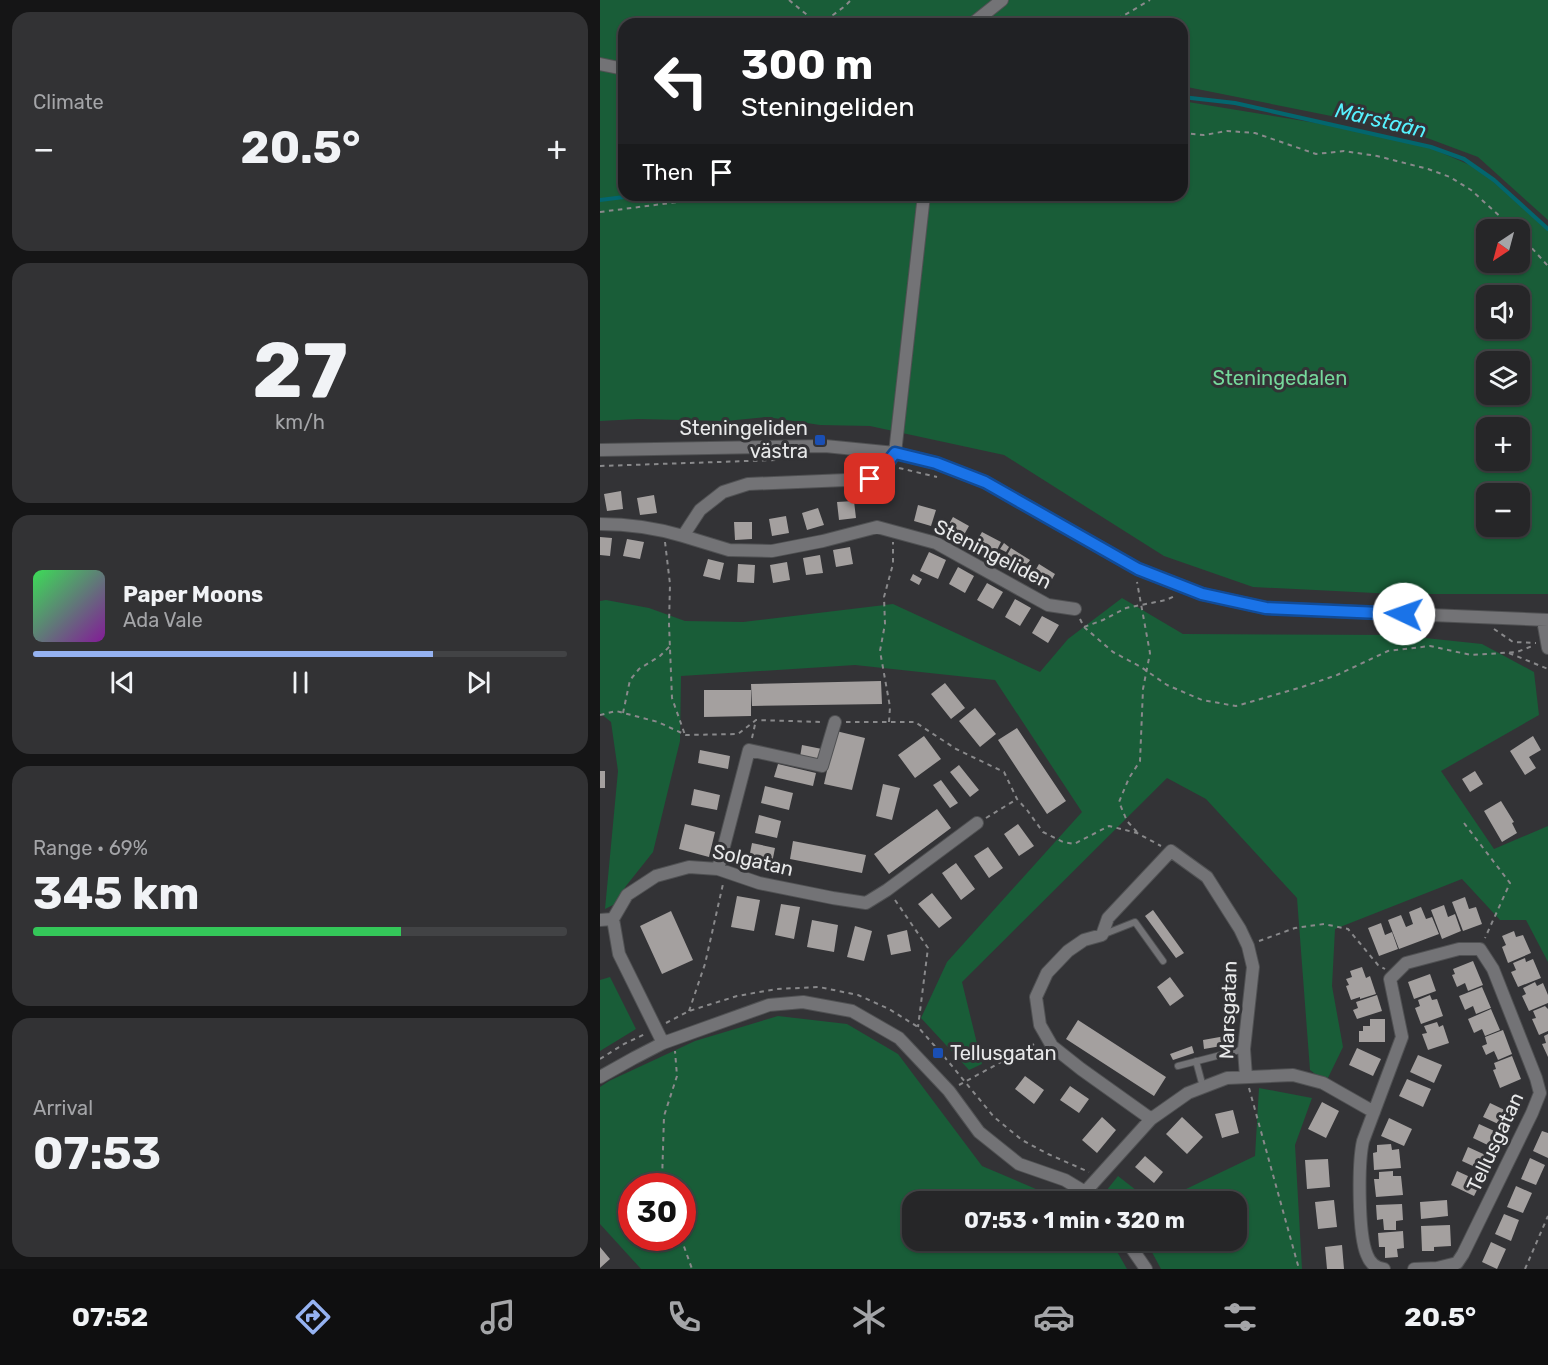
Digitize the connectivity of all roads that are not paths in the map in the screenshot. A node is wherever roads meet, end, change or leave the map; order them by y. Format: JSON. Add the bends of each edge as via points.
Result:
{"nodes":[{"id":1,"x":1002,"y":0,"type":"edge"},
{"id":2,"x":980,"y":18,"type":"edge"},
{"id":3,"x":600,"y":64,"type":"edge"},
{"id":4,"x":618,"y":68,"type":"edge"},
{"id":5,"x":923,"y":201,"type":"edge"},
{"id":6,"x":600,"y":450,"type":"edge"},
{"id":7,"x":895,"y":453,"type":"junction"},
{"id":8,"x":600,"y":524,"type":"edge"},
{"id":9,"x":683,"y":536,"type":"junction"},
{"id":10,"x":1075,"y":609,"type":"road end"},
{"id":11,"x":1545,"y":620,"type":"edge"},
{"id":12,"x":1544,"y":646,"type":"edge"},
{"id":13,"x":835,"y":722,"type":"road end"},
{"id":14,"x":977,"y":823,"type":"road end"},
{"id":15,"x":722,"y":871,"type":"junction"},
{"id":16,"x":606,"y":920,"type":"edge"},
{"id":17,"x":1102,"y":935,"type":"junction"},
{"id":18,"x":1163,"y":961,"type":"dead end"},
{"id":19,"x":667,"y":1042,"type":"junction"},
{"id":20,"x":1244,"y":1049,"type":"junction"},
{"id":21,"x":1196,"y":1061,"type":"junction"},
{"id":22,"x":1178,"y":1066,"type":"dead end"},
{"id":23,"x":600,"y":1077,"type":"edge"},
{"id":24,"x":1246,"y":1077,"type":"junction"},
{"id":25,"x":1203,"y":1087,"type":"junction"},
{"id":26,"x":1374,"y":1112,"type":"junction"},
{"id":27,"x":1151,"y":1119,"type":"junction"},
{"id":28,"x":1081,"y":1191,"type":"edge"},
{"id":29,"x":1092,"y":1191,"type":"edge"},
{"id":30,"x":1134,"y":1251,"type":"edge"},
{"id":31,"x":1146,"y":1269,"type":"edge"},
{"id":32,"x":1384,"y":1269,"type":"edge"},
{"id":33,"x":1414,"y":1269,"type":"edge"}],
"edges":[{"from":1,"to":2,"type":"street"},
{"from":3,"to":4,"type":"street"},
{"from":5,"to":7,"type":"street"},
{"from":6,"to":7,"type":"street","via":[[825,446]]},
{"from":7,"to":9,"type":"street","via":[[870,479],[748,484],[723,492],[700,510]]},
{"from":7,"to":11,"type":"street","via":[[936,463],[985,482],[1138,569],[1202,594],[1266,608]]},
{"from":8,"to":9,"type":"street","name":"Steningeliden","via":[[664,530]]},
{"from":9,"to":10,"type":"street","name":"Steningeliden","via":[[729,550],[772,551],[877,527],[936,543],[1048,605]]},
{"from":11,"to":12,"type":"street"},
{"from":13,"to":15,"type":"street","via":[[822,766],[749,750]]},
{"from":14,"to":15,"type":"street","name":"Solgatan","via":[[866,903],[759,883]]},
{"from":15,"to":16,"type":"street","name":"Solgatan","via":[[688,867],[656,876],[627,895]]},
{"from":16,"to":19,"type":"street","name":"Solgatan","via":[[655,1029]]},
{"from":17,"to":18,"type":"lane","via":[[1135,922]]},
{"from":17,"to":20,"type":"street","name":"Marsgatan","via":[[1108,918],[1171,851],[1206,877],[1240,929],[1253,967]]},
{"from":17,"to":27,"type":"street","via":[[1083,940],[1047,973],[1036,997],[1040,1025],[1052,1046]]},
{"from":19,"to":23,"type":"street"},
{"from":19,"to":28,"type":"street","via":[[769,1005],[803,1002],[852,1011],[899,1038],[949,1091],[979,1132],[1019,1164],[1065,1180]]},
{"from":20,"to":21,"type":"lane"},
{"from":20,"to":24,"type":"street","name":"Marsgatan"},
{"from":21,"to":22,"type":"lane"},
{"from":21,"to":25,"type":"lane"},
{"from":24,"to":25,"type":"street","via":[[1227,1078]]},
{"from":24,"to":26,"type":"street","via":[[1293,1075],[1323,1083]]},
{"from":25,"to":27,"type":"street","via":[[1188,1092]]},
{"from":26,"to":32,"type":"street","via":[[1360,1154],[1361,1226],[1366,1255],[1372,1265]]},
{"from":26,"to":33,"type":"street","name":"Tellusgatan","via":[[1402,1037],[1390,979],[1406,963],[1459,949],[1480,949],[1493,969],[1540,1093],[1457,1263]]},
{"from":27,"to":29,"type":"street","via":[[1100,1176]]},
{"from":30,"to":31,"type":"street"}]}
